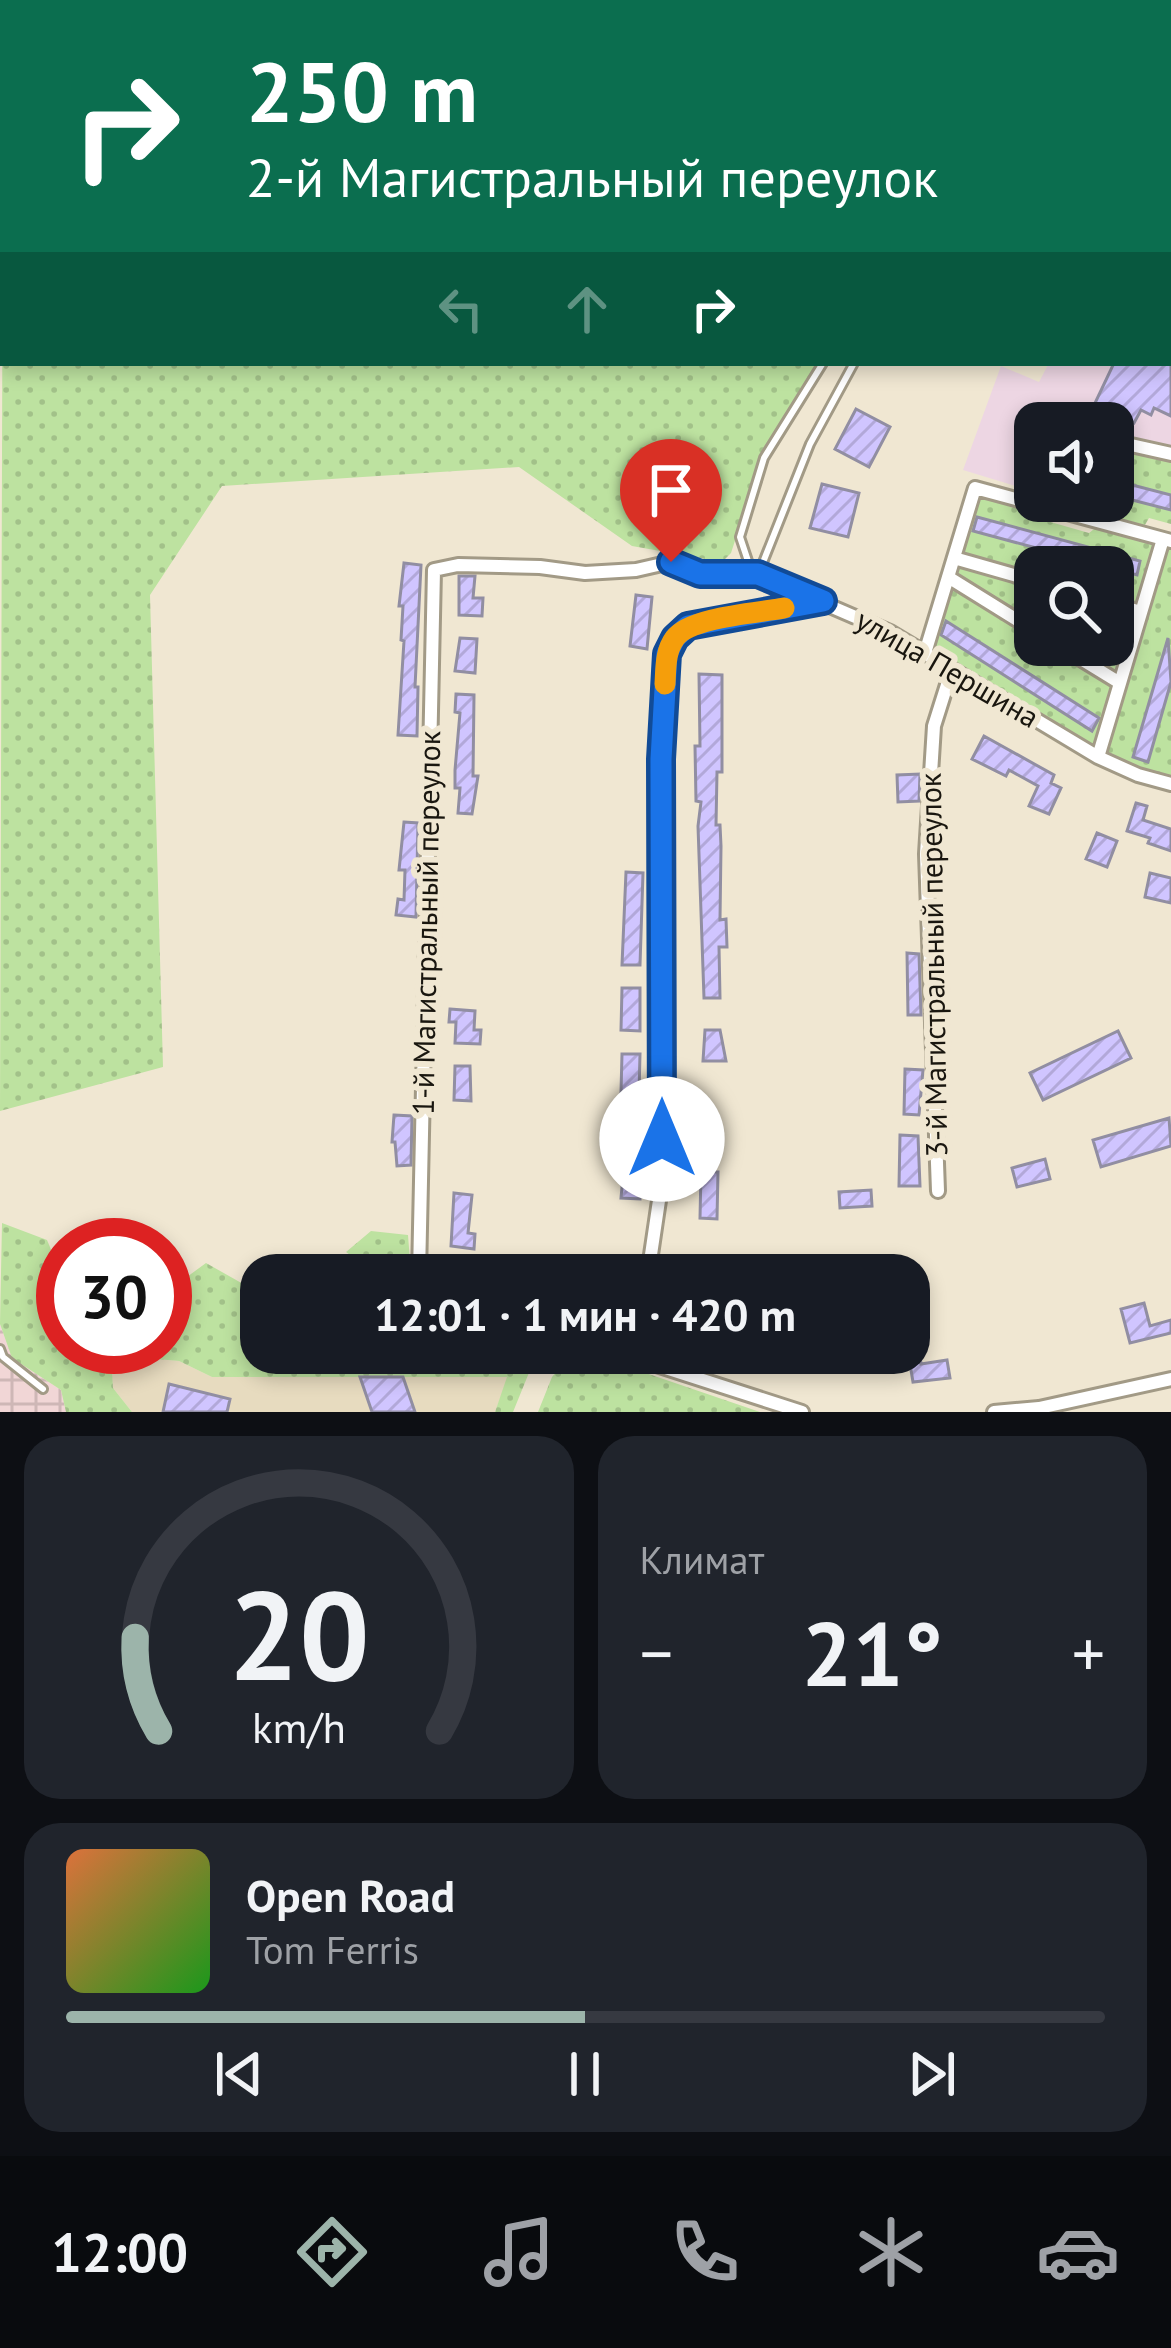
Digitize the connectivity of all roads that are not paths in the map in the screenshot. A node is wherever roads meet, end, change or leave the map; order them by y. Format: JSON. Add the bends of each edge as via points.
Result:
{"nodes":[{"id":1,"x":821,"y":366,"type":"edge"},
{"id":2,"x":852,"y":366,"type":"edge"},
{"id":3,"x":1134,"y":446,"type":"edge"},
{"id":4,"x":1171,"y":454,"type":"edge"},
{"id":5,"x":1014,"y":499,"type":"edge"},
{"id":6,"x":1101,"y":522,"type":"edge"},
{"id":7,"x":1167,"y":540,"type":"edge"},
{"id":8,"x":954,"y":558,"type":"junction"},
{"id":9,"x":434,"y":571,"type":"joint"},
{"id":10,"x":755,"y":574,"type":"junction"},
{"id":11,"x":1014,"y":575,"type":"edge"},
{"id":12,"x":948,"y":577,"type":"junction"},
{"id":13,"x":823,"y":601,"type":"junction"},
{"id":14,"x":1134,"y":610,"type":"edge"},
{"id":15,"x":1142,"y":612,"type":"junction"},
{"id":16,"x":1014,"y":618,"type":"edge"},
{"id":17,"x":925,"y":652,"type":"junction"},
{"id":18,"x":1092,"y":666,"type":"edge"},
{"id":19,"x":952,"y":669,"type":"junction"},
{"id":20,"x":1120,"y":683,"type":"junction"},
{"id":21,"x":1098,"y":757,"type":"junction"},
{"id":22,"x":1171,"y":784,"type":"edge"},
{"id":23,"x":938,"y":1191,"type":"dead end"},
{"id":24,"x":419,"y":1254,"type":"edge"},
{"id":25,"x":651,"y":1254,"type":"edge"},
{"id":26,"x":0,"y":1349,"type":"edge"},
{"id":27,"x":688,"y":1374,"type":"edge"},
{"id":28,"x":1171,"y":1379,"type":"edge"},
{"id":29,"x":43,"y":1389,"type":"dead end"},
{"id":30,"x":802,"y":1412,"type":"edge"},
{"id":31,"x":994,"y":1412,"type":"edge"}],
"edges":[{"from":1,"to":10,"type":"lane","via":[[764,458],[740,536]]},
{"from":2,"to":10,"type":"lane"},
{"from":3,"to":4,"type":"street"},
{"from":5,"to":8,"type":"street","via":[[975,488]]},
{"from":6,"to":7,"type":"street"},
{"from":7,"to":15,"type":"street"},
{"from":8,"to":11,"type":"street"},
{"from":8,"to":12,"type":"street"},
{"from":9,"to":10,"type":"street","name":"улица Першина","via":[[584,573],[671,562],[700,574]]},
{"from":9,"to":24,"type":"street","name":"1-й Магистральный переулок"},
{"from":10,"to":13,"type":"street","name":"улица Першина"},
{"from":12,"to":16,"type":"street"},
{"from":12,"to":17,"type":"street"},
{"from":13,"to":17,"type":"street","name":"улица Першина"},
{"from":13,"to":25,"type":"street","via":[[688,626],[667,654],[662,1187]]},
{"from":14,"to":15,"type":"street"},
{"from":15,"to":20,"type":"street"},
{"from":17,"to":19,"type":"street","name":"улица Першина"},
{"from":18,"to":20,"type":"street"},
{"from":19,"to":21,"type":"street","name":"улица Першина"},
{"from":19,"to":23,"type":"street","name":"3-й Магистральный переулок","via":[[934,726],[926,854]]},
{"from":20,"to":21,"type":"street"},
{"from":21,"to":22,"type":"street","name":"улица Першина"},
{"from":26,"to":29,"type":"lane"},
{"from":27,"to":30,"type":"street"},
{"from":28,"to":31,"type":"street"}]}
